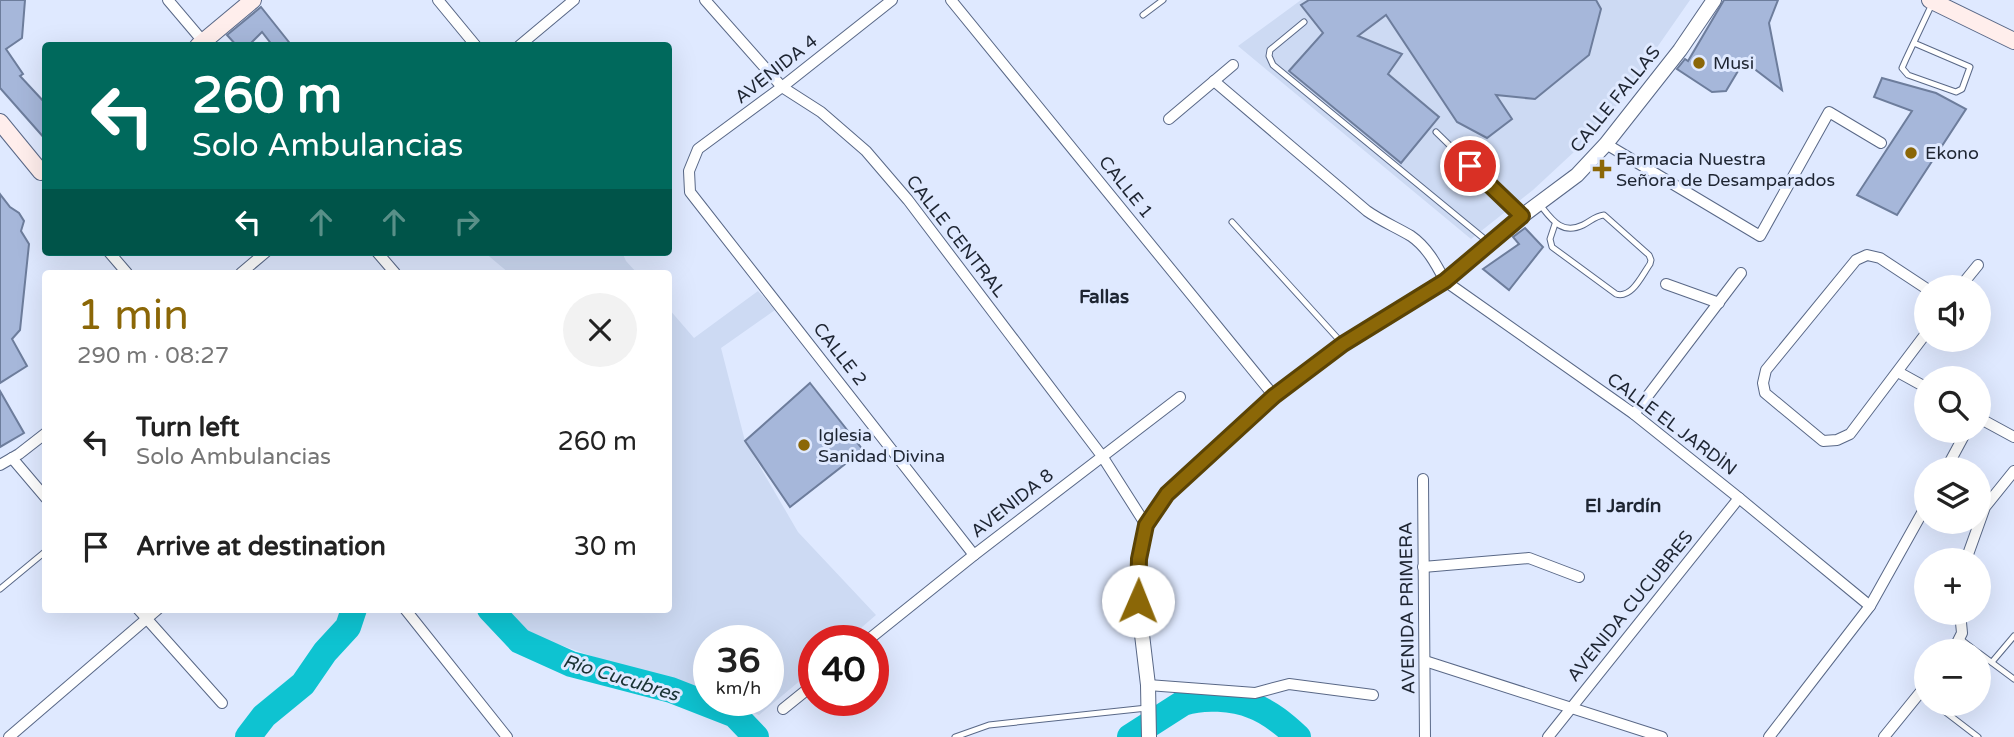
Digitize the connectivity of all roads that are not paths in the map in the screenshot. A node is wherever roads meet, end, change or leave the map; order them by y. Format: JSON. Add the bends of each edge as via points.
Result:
{"nodes":[{"id":1,"x":168,"y":0,"type":"edge"},
{"id":2,"x":253,"y":0,"type":"edge"},
{"id":3,"x":438,"y":0,"type":"edge"},
{"id":4,"x":574,"y":0,"type":"edge"},
{"id":5,"x":705,"y":0,"type":"edge"},
{"id":6,"x":892,"y":0,"type":"edge"},
{"id":7,"x":951,"y":0,"type":"edge"},
{"id":8,"x":1163,"y":0,"type":"edge"},
{"id":9,"x":1714,"y":0,"type":"edge"},
{"id":10,"x":1932,"y":1,"type":"edge"},
{"id":11,"x":1143,"y":15,"type":"dead end"},
{"id":12,"x":1304,"y":22,"type":"dead end"},
{"id":13,"x":2014,"y":41,"type":"edge"},
{"id":14,"x":201,"y":42,"type":"edge"},
{"id":15,"x":205,"y":42,"type":"edge"},
{"id":16,"x":473,"y":42,"type":"edge"},
{"id":17,"x":524,"y":42,"type":"edge"},
{"id":18,"x":1914,"y":43,"type":"junction"},
{"id":19,"x":1233,"y":65,"type":"dead end"},
{"id":20,"x":1214,"y":81,"type":"junction"},
{"id":21,"x":782,"y":87,"type":"junction"},
{"id":22,"x":1169,"y":119,"type":"dead end"},
{"id":23,"x":0,"y":122,"type":"edge"},
{"id":24,"x":1436,"y":132,"type":"dead end"},
{"id":25,"x":1881,"y":143,"type":"dead end"},
{"id":26,"x":1606,"y":144,"type":"junction"},
{"id":27,"x":42,"y":171,"type":"edge"},
{"id":28,"x":689,"y":171,"type":"joint"},
{"id":29,"x":1539,"y":203,"type":"junction"},
{"id":30,"x":1522,"y":216,"type":"junction"},
{"id":31,"x":1233,"y":222,"type":"dead end"},
{"id":32,"x":1555,"y":224,"type":"junction"},
{"id":33,"x":1490,"y":243,"type":"junction"},
{"id":34,"x":112,"y":256,"type":"edge"},
{"id":35,"x":261,"y":256,"type":"edge"},
{"id":36,"x":380,"y":256,"type":"edge"},
{"id":37,"x":1978,"y":265,"type":"dead end"},
{"id":38,"x":124,"y":270,"type":"edge"},
{"id":39,"x":245,"y":270,"type":"edge"},
{"id":40,"x":392,"y":270,"type":"edge"},
{"id":41,"x":1741,"y":273,"type":"dead end"},
{"id":42,"x":1970,"y":275,"type":"edge"},
{"id":43,"x":1914,"y":280,"type":"edge"},
{"id":44,"x":1445,"y":281,"type":"junction"},
{"id":45,"x":1666,"y":284,"type":"dead end"},
{"id":46,"x":1719,"y":303,"type":"junction"},
{"id":47,"x":1343,"y":344,"type":"junction"},
{"id":48,"x":1914,"y":350,"type":"edge"},
{"id":49,"x":1898,"y":372,"type":"junction"},
{"id":50,"x":1914,"y":381,"type":"edge"},
{"id":51,"x":1274,"y":396,"type":"junction"},
{"id":52,"x":1180,"y":397,"type":"dead end"},
{"id":53,"x":1634,"y":414,"type":"junction"},
{"id":54,"x":1991,"y":424,"type":"edge"},
{"id":55,"x":42,"y":436,"type":"edge"},
{"id":56,"x":2014,"y":436,"type":"edge"},
{"id":57,"x":1102,"y":456,"type":"junction"},
{"id":58,"x":12,"y":458,"type":"junction"},
{"id":59,"x":0,"y":466,"type":"edge"},
{"id":60,"x":2014,"y":471,"type":"edge"},
{"id":61,"x":1423,"y":479,"type":"dead end"},
{"id":62,"x":42,"y":493,"type":"edge"},
{"id":63,"x":1739,"y":498,"type":"junction"},
{"id":64,"x":1146,"y":525,"type":"junction"},
{"id":65,"x":1914,"y":527,"type":"edge"},
{"id":66,"x":1970,"y":548,"type":"edge"},
{"id":67,"x":42,"y":554,"type":"edge"},
{"id":68,"x":974,"y":555,"type":"junction"},
{"id":69,"x":1423,"y":567,"type":"junction"},
{"id":70,"x":1579,"y":577,"type":"dead end"},
{"id":71,"x":0,"y":589,"type":"edge"},
{"id":72,"x":1870,"y":606,"type":"junction"},
{"id":73,"x":142,"y":613,"type":"edge"},
{"id":74,"x":154,"y":613,"type":"edge"},
{"id":75,"x":408,"y":613,"type":"edge"},
{"id":76,"x":147,"y":619,"type":"junction"},
{"id":77,"x":887,"y":625,"type":"edge"},
{"id":78,"x":1962,"y":625,"type":"edge"},
{"id":79,"x":2014,"y":636,"type":"edge"},
{"id":80,"x":1959,"y":638,"type":"edge"},
{"id":81,"x":1425,"y":661,"type":"junction"},
{"id":82,"x":1992,"y":662,"type":"joint"},
{"id":83,"x":2014,"y":679,"type":"edge"},
{"id":84,"x":1148,"y":685,"type":"junction"},
{"id":85,"x":1373,"y":695,"type":"dead end"},
{"id":86,"x":798,"y":697,"type":"edge"},
{"id":87,"x":222,"y":703,"type":"dead end"},
{"id":88,"x":1914,"y":703,"type":"edge"},
{"id":89,"x":1571,"y":707,"type":"junction"},
{"id":90,"x":784,"y":708,"type":"edge"},
{"id":91,"x":1148,"y":710,"type":"junction"},
{"id":92,"x":1951,"y":716,"type":"edge"},
{"id":93,"x":9,"y":737,"type":"edge"},
{"id":94,"x":507,"y":737,"type":"edge"},
{"id":95,"x":956,"y":737,"type":"edge"},
{"id":96,"x":1149,"y":737,"type":"edge"},
{"id":97,"x":1425,"y":737,"type":"edge"},
{"id":98,"x":1548,"y":737,"type":"edge"},
{"id":99,"x":1662,"y":737,"type":"edge"},
{"id":100,"x":1769,"y":737,"type":"edge"},
{"id":101,"x":1884,"y":737,"type":"edge"},
{"id":102,"x":1978,"y":737,"type":"edge"}],
"edges":[{"from":1,"to":14,"type":"street"},
{"from":2,"to":15,"type":"main road"},
{"from":3,"to":16,"type":"street"},
{"from":4,"to":17,"type":"street"},
{"from":5,"to":21,"type":"street","name":"CALLE CENTRAL"},
{"from":6,"to":21,"type":"street","name":"AVENIDA 4"},
{"from":7,"to":51,"type":"street","name":"CALLE 1"},
{"from":8,"to":11,"type":"lane"},
{"from":9,"to":26,"type":"street","name":"CALLE FALLAS"},
{"from":10,"to":13,"type":"main road"},
{"from":10,"to":18,"type":"lane"},
{"from":12,"to":33,"type":"lane","via":[[1270,50],[1273,65]]},
{"from":18,"to":18,"type":"lane","via":[[1904,72],[1956,92],[1962,89],[1970,66]]},
{"from":19,"to":20,"type":"street"},
{"from":20,"to":22,"type":"street"},
{"from":20,"to":44,"type":"street","via":[[1367,211],[1416,241]]},
{"from":21,"to":28,"type":"street","name":"AVENIDA 4","via":[[698,149]]},
{"from":21,"to":57,"type":"street","name":"CALLE CENTRAL","via":[[821,112],[908,200]]},
{"from":23,"to":27,"type":"main road"},
{"from":24,"to":30,"type":"lane"},
{"from":25,"to":26,"type":"street","via":[[1829,112],[1760,236]]},
{"from":26,"to":29,"type":"street","name":"CALLE FALLAS","via":[[1577,175]]},
{"from":28,"to":68,"type":"street","name":"CALLE 2","via":[[690,192]]},
{"from":29,"to":30,"type":"street","name":"CALLE FALLAS"},
{"from":29,"to":32,"type":"lane"},
{"from":30,"to":33,"type":"street","name":"CALLE FALLAS"},
{"from":31,"to":47,"type":"lane"},
{"from":32,"to":32,"type":"lane","via":[[1552,247],[1616,294],[1628,293],[1650,264],[1649,255],[1604,215],[1578,227]]},
{"from":33,"to":44,"type":"street","name":"CALLE FALLAS"},
{"from":34,"to":38,"type":"street"},
{"from":35,"to":39,"type":"street"},
{"from":36,"to":40,"type":"street"},
{"from":37,"to":42,"type":"street"},
{"from":41,"to":46,"type":"street"},
{"from":43,"to":49,"type":"street","via":[[1880,258],[1867,255],[1856,260],[1766,370],[1763,383],[1765,393],[1823,441],[1837,440],[1850,434]]},
{"from":44,"to":47,"type":"street","name":"CALLE FALLAS"},
{"from":44,"to":53,"type":"street","name":"CALLE EL JARDÌN"},
{"from":45,"to":46,"type":"street"},
{"from":46,"to":53,"type":"street"},
{"from":47,"to":51,"type":"street","name":"CALLE FALLAS"},
{"from":48,"to":49,"type":"street"},
{"from":49,"to":50,"type":"street"},
{"from":51,"to":64,"type":"street","name":"CALLE FALLAS","via":[[1167,494]]},
{"from":52,"to":57,"type":"street","name":"AVENIDA 8"},
{"from":53,"to":63,"type":"street","name":"CALLE EL JARDÌN"},
{"from":54,"to":56,"type":"street"},
{"from":55,"to":58,"type":"street"},
{"from":57,"to":64,"type":"street","name":"CALLE CENTRAL"},
{"from":57,"to":68,"type":"street","name":"AVENIDA 8"},
{"from":58,"to":59,"type":"street"},
{"from":58,"to":62,"type":"street"},
{"from":60,"to":66,"type":"street","via":[[1985,508]]},
{"from":61,"to":69,"type":"street","name":"AVENIDA PRIMERA"},
{"from":63,"to":72,"type":"street","name":"CALLE EL JARDÌN"},
{"from":63,"to":89,"type":"street","name":"AVENIDA CUCUBRES"},
{"from":64,"to":84,"type":"street","name":"CALLE FALLAS","via":[[1138,601]]},
{"from":65,"to":72,"type":"street"},
{"from":67,"to":71,"type":"lane"},
{"from":68,"to":77,"type":"street","name":"AVENIDA 8"},
{"from":69,"to":70,"type":"street","via":[[1529,558]]},
{"from":69,"to":81,"type":"street","name":"AVENIDA PRIMERA"},
{"from":72,"to":100,"type":"street"},
{"from":73,"to":76,"type":"street"},
{"from":74,"to":76,"type":"street"},
{"from":75,"to":94,"type":"street"},
{"from":76,"to":87,"type":"street"},
{"from":76,"to":93,"type":"street"},
{"from":78,"to":80,"type":"street"},
{"from":79,"to":82,"type":"lane"},
{"from":81,"to":89,"type":"street"},
{"from":81,"to":97,"type":"street","name":"AVENIDA PRIMERA"},
{"from":82,"to":83,"type":"lane"},
{"from":84,"to":85,"type":"street","via":[[1255,693],[1289,684]]},
{"from":84,"to":91,"type":"street","name":"CALLE FALLAS"},
{"from":86,"to":90,"type":"street"},
{"from":88,"to":101,"type":"street"},
{"from":89,"to":98,"type":"street","name":"AVENIDA CUCUBRES"},
{"from":89,"to":99,"type":"street"},
{"from":91,"to":95,"type":"lane","via":[[989,725]]},
{"from":91,"to":96,"type":"street","name":"CALLE FALLAS"},
{"from":92,"to":102,"type":"lane"}]}
